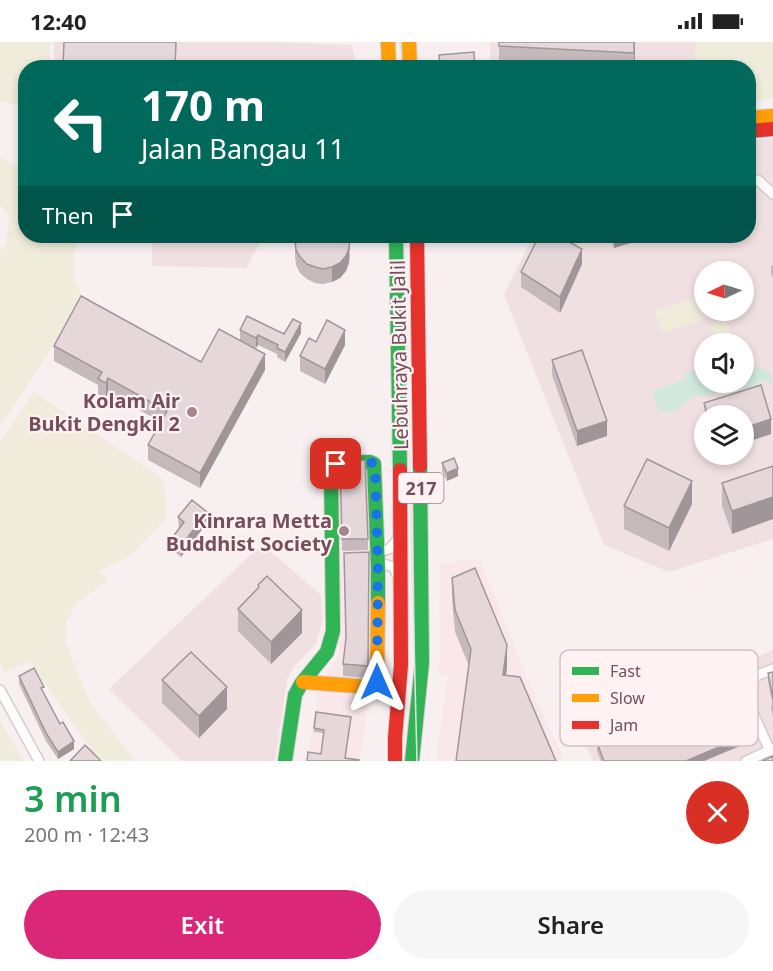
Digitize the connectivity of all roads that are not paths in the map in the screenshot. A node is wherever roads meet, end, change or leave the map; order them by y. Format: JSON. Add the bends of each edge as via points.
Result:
{"nodes":[{"id":1,"x":388,"y":42,"type":"edge"},
{"id":2,"x":409,"y":42,"type":"edge"},
{"id":3,"x":389,"y":60,"type":"edge"},
{"id":4,"x":410,"y":60,"type":"edge"},
{"id":5,"x":773,"y":116,"type":"edge"},
{"id":6,"x":756,"y":117,"type":"edge"},
{"id":7,"x":773,"y":129,"type":"edge"},
{"id":8,"x":756,"y":130,"type":"edge"},
{"id":9,"x":758,"y":180,"type":"dead end"},
{"id":10,"x":773,"y":194,"type":"edge"},
{"id":11,"x":396,"y":243,"type":"edge"},
{"id":12,"x":417,"y":243,"type":"edge"},
{"id":13,"x":401,"y":532,"type":"junction"},
{"id":14,"x":374,"y":558,"type":"junction"},
{"id":15,"x":401,"y":581,"type":"junction"},
{"id":16,"x":773,"y":669,"type":"edge"},
{"id":17,"x":758,"y":675,"type":"edge"},
{"id":18,"x":303,"y":682,"type":"junction"},
{"id":19,"x":0,"y":690,"type":"edge"},
{"id":20,"x":758,"y":722,"type":"edge"},
{"id":21,"x":395,"y":738,"type":"junction"},
{"id":22,"x":771,"y":750,"type":"edge"},
{"id":23,"x":39,"y":761,"type":"edge"},
{"id":24,"x":285,"y":761,"type":"edge"},
{"id":25,"x":390,"y":761,"type":"edge"},
{"id":26,"x":395,"y":761,"type":"edge"},
{"id":27,"x":412,"y":761,"type":"edge"},
{"id":28,"x":746,"y":761,"type":"edge"}],
"edges":[{"from":1,"to":3,"type":"main road"},
{"from":2,"to":4,"type":"main road"},
{"from":5,"to":6,"type":"main road"},
{"from":7,"to":8,"type":"main road"},
{"from":9,"to":10,"type":"street"},
{"from":11,"to":13,"type":"main road","name":"Lebuhraya Bukit Jalil","number":"217"},
{"from":12,"to":27,"type":"main road","name":"Lebuhraya Bukit Jalil","number":"217","via":[[422,663]]},
{"from":13,"to":14,"type":"street","via":[[392,548]]},
{"from":13,"to":15,"type":"main road","name":"Lebuhraya Bukit Jalil","number":"217"},
{"from":14,"to":15,"type":"street","via":[[393,567]]},
{"from":14,"to":18,"type":"main road","via":[[377,682],[374,686]]},
{"from":14,"to":18,"type":"main road","via":[[375,464],[336,464],[331,469],[338,558],[333,631],[330,646]]},
{"from":15,"to":21,"type":"main road","name":"Lebuhraya Bukit Jalil","number":"217","via":[[401,665]]},
{"from":16,"to":17,"type":"street"},
{"from":18,"to":24,"type":"main road","via":[[295,695]]},
{"from":19,"to":23,"type":"street"},
{"from":20,"to":22,"type":"street"},
{"from":21,"to":25,"type":"main road"},
{"from":21,"to":26,"type":"main road"},
{"from":22,"to":28,"type":"street"}]}
